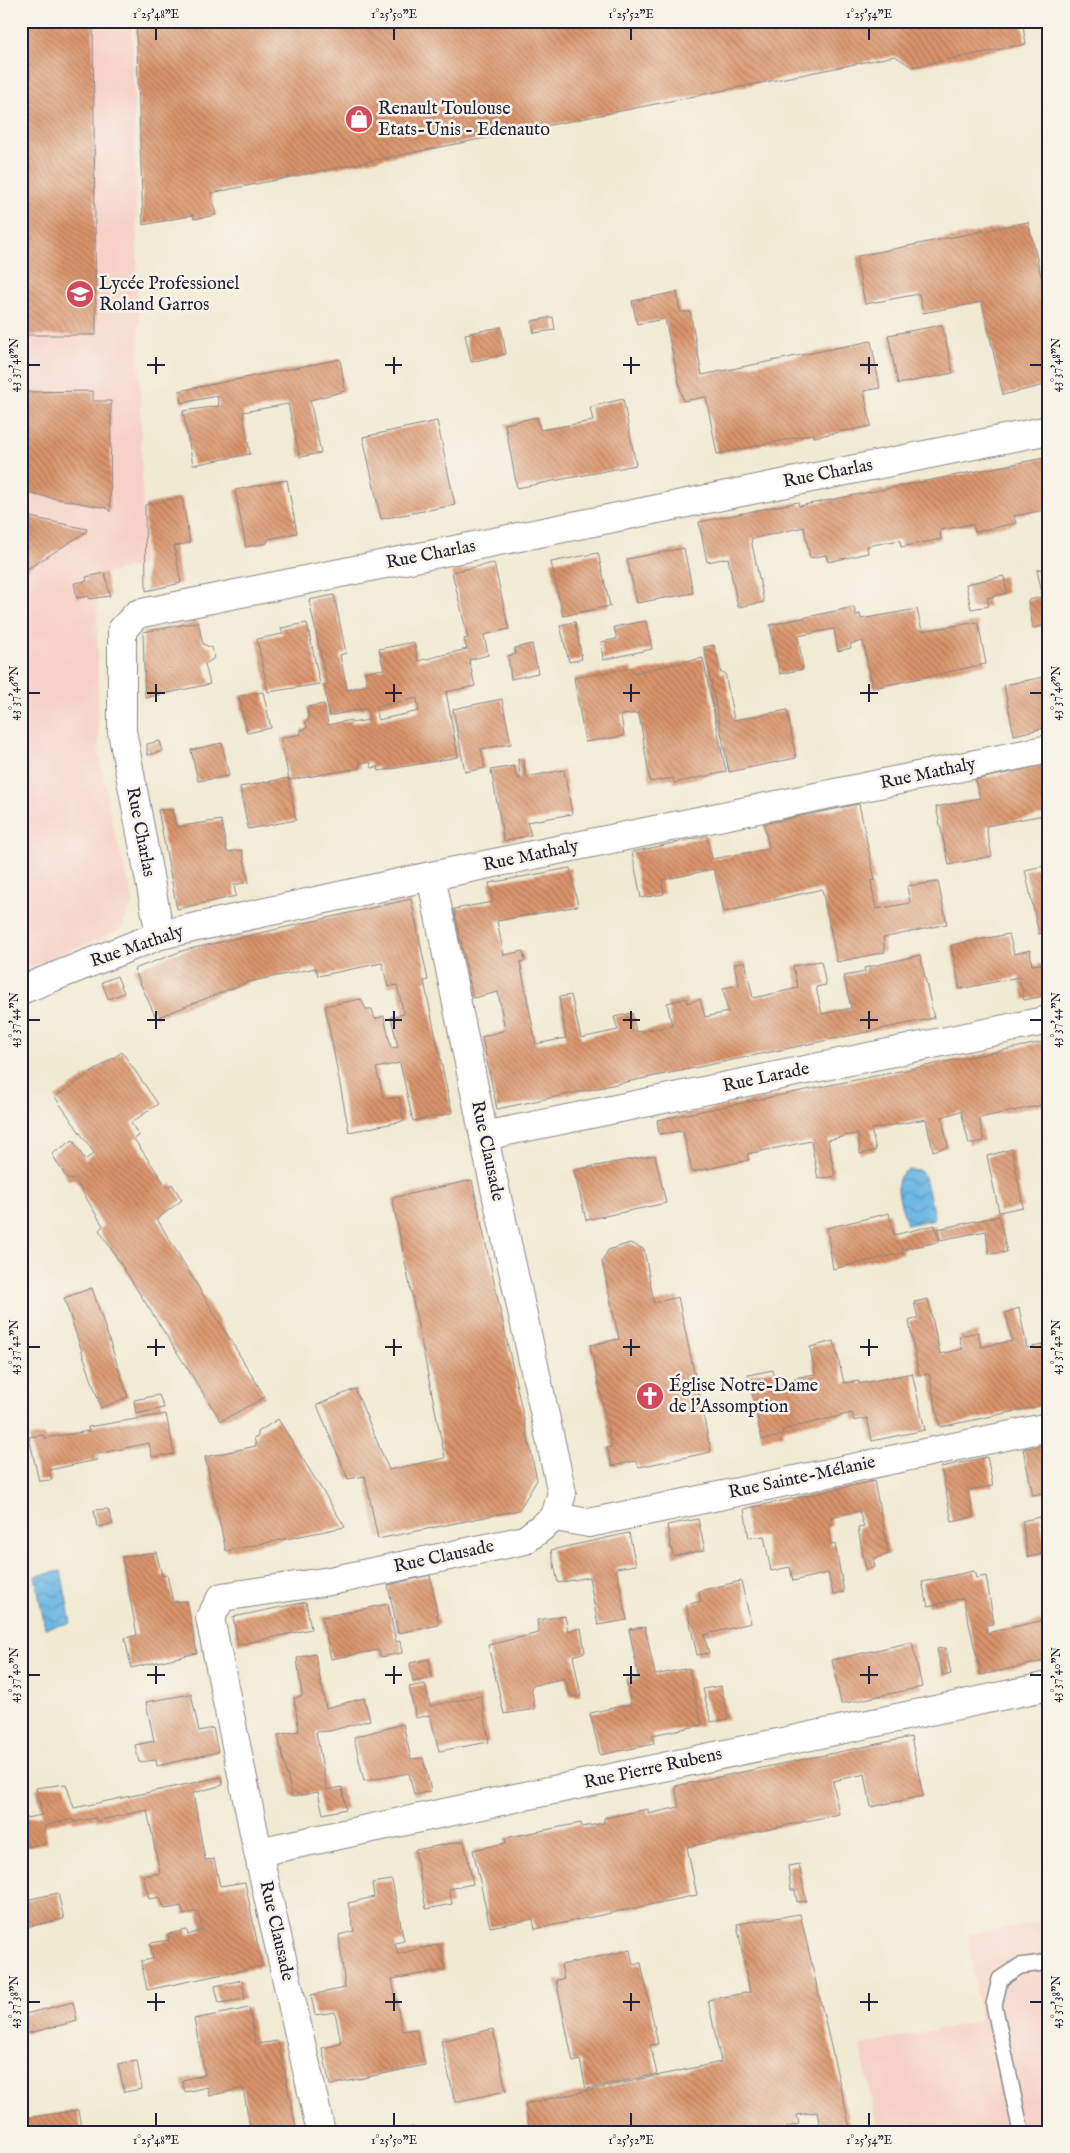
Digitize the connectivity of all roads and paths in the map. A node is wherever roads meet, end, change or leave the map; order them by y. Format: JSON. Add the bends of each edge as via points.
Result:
{"nodes":[{"id":1,"x":1049,"y":430,"type":"edge"},
{"id":2,"x":1049,"y":749,"type":"edge"},
{"id":3,"x":431,"y":876,"type":"junction"},
{"id":4,"x":160,"y":935,"type":"junction"},
{"id":5,"x":21,"y":990,"type":"edge"},
{"id":6,"x":1049,"y":1020,"type":"edge"},
{"id":7,"x":484,"y":1136,"type":"junction"},
{"id":8,"x":1049,"y":1427,"type":"edge"},
{"id":9,"x":555,"y":1517,"type":"junction"},
{"id":10,"x":1049,"y":1686,"type":"edge"},
{"id":11,"x":258,"y":1852,"type":"junction"},
{"id":12,"x":1049,"y":1962,"type":"edge"},
{"id":13,"x":321,"y":2132,"type":"edge"},
{"id":14,"x":1021,"y":2132,"type":"edge"}],
"edges":[{"from":1,"to":4,"type":"street","name":"Rue Charlas","via":[[137,614],[122,630],[122,731]]},
{"from":2,"to":3,"type":"street","name":"Rue Mathaly"},
{"from":3,"to":4,"type":"street","name":"Rue Mathaly"},
{"from":3,"to":7,"type":"street","name":"Rue Clausade"},
{"from":4,"to":5,"type":"street","name":"Rue Mathaly"},
{"from":6,"to":7,"type":"street","name":"Rue Larade"},
{"from":7,"to":9,"type":"street","name":"Rue Clausade","via":[[562,1493]]},
{"from":8,"to":9,"type":"street","name":"Rue Sainte-Mélanie","via":[[588,1523]]},
{"from":9,"to":11,"type":"street","name":"Rue Clausade","via":[[525,1540],[330,1581],[222,1597],[210,1618]]},
{"from":10,"to":11,"type":"street","name":"Rue Pierre Rubens"},
{"from":11,"to":13,"type":"street","name":"Rue Clausade"},
{"from":12,"to":14,"type":"lane","via":[[1020,1966],[1000,1979],[994,2005]]}]}
